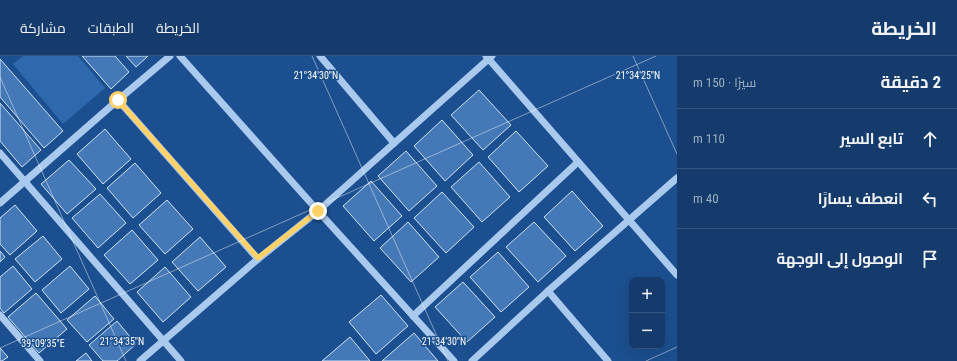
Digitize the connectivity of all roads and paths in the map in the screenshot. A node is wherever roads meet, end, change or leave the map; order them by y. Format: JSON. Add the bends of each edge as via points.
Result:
{"nodes":[{"id":1,"x":170,"y":56,"type":"edge"},
{"id":2,"x":180,"y":56,"type":"edge"},
{"id":3,"x":320,"y":56,"type":"edge"},
{"id":4,"x":489,"y":57,"type":"edge"},
{"id":5,"x":118,"y":100,"type":"junction"},
{"id":6,"x":394,"y":143,"type":"junction"},
{"id":7,"x":0,"y":153,"type":"edge"},
{"id":8,"x":578,"y":162,"type":"junction"},
{"id":9,"x":677,"y":178,"type":"edge"},
{"id":10,"x":24,"y":181,"type":"junction"},
{"id":11,"x":0,"y":203,"type":"edge"},
{"id":12,"x":318,"y":211,"type":"junction"},
{"id":13,"x":629,"y":220,"type":"junction"},
{"id":14,"x":258,"y":258,"type":"junction"},
{"id":15,"x":677,"y":274,"type":"edge"},
{"id":16,"x":548,"y":290,"type":"junction"},
{"id":17,"x":0,"y":315,"type":"edge"},
{"id":18,"x":413,"y":316,"type":"junction"},
{"id":19,"x":163,"y":341,"type":"junction"},
{"id":20,"x":40,"y":361,"type":"edge"},
{"id":21,"x":140,"y":361,"type":"edge"},
{"id":22,"x":181,"y":361,"type":"edge"},
{"id":23,"x":454,"y":361,"type":"edge"},
{"id":24,"x":472,"y":361,"type":"edge"},
{"id":25,"x":608,"y":361,"type":"edge"}],
"edges":[{"from":1,"to":5,"type":"street"},
{"from":2,"to":12,"type":"street"},
{"from":3,"to":6,"type":"street"},
{"from":4,"to":6,"type":"street"},
{"from":4,"to":8,"type":"street"},
{"from":5,"to":10,"type":"street"},
{"from":5,"to":14,"type":"street"},
{"from":6,"to":12,"type":"street"},
{"from":7,"to":10,"type":"street"},
{"from":8,"to":13,"type":"street"},
{"from":8,"to":18,"type":"street"},
{"from":9,"to":13,"type":"street"},
{"from":10,"to":11,"type":"street"},
{"from":10,"to":19,"type":"street"},
{"from":12,"to":14,"type":"street"},
{"from":12,"to":18,"type":"street"},
{"from":13,"to":15,"type":"street"},
{"from":13,"to":16,"type":"street"},
{"from":14,"to":19,"type":"street"},
{"from":16,"to":24,"type":"street"},
{"from":16,"to":25,"type":"street"},
{"from":17,"to":20,"type":"street"},
{"from":18,"to":23,"type":"street"},
{"from":19,"to":21,"type":"street"},
{"from":19,"to":22,"type":"street"}]}
